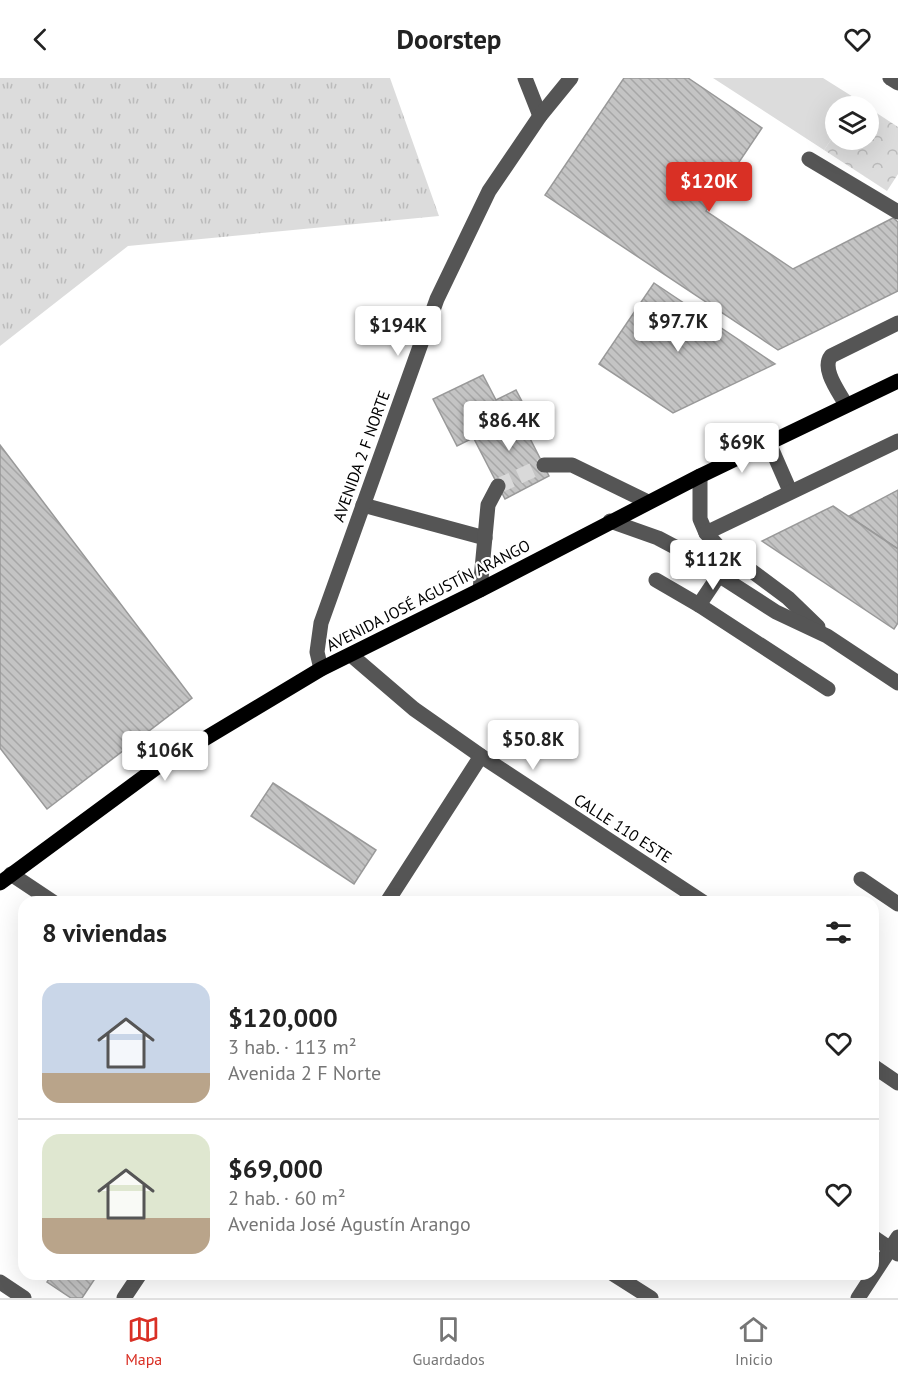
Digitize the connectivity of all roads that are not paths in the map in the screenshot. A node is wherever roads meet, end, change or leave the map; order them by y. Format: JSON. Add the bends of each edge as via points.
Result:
{"nodes":[{"id":1,"x":525,"y":78,"type":"edge"},
{"id":2,"x":571,"y":78,"type":"edge"},
{"id":3,"x":890,"y":78,"type":"edge"},
{"id":4,"x":898,"y":83,"type":"edge"},
{"id":5,"x":540,"y":116,"type":"junction"},
{"id":6,"x":809,"y":159,"type":"dead end"},
{"id":7,"x":898,"y":212,"type":"edge"},
{"id":8,"x":898,"y":323,"type":"edge"},
{"id":9,"x":898,"y":381,"type":"edge"},
{"id":10,"x":846,"y":405,"type":"junction"},
{"id":11,"x":897,"y":442,"type":"edge"},
{"id":12,"x":769,"y":443,"type":"junction"},
{"id":13,"x":544,"y":465,"type":"tunnel mouth"},
{"id":14,"x":700,"y":476,"type":"junction"},
{"id":15,"x":498,"y":486,"type":"tunnel mouth"},
{"id":16,"x":790,"y":491,"type":"junction"},
{"id":17,"x":648,"y":502,"type":"junction"},
{"id":18,"x":363,"y":505,"type":"junction"},
{"id":19,"x":610,"y":521,"type":"junction"},
{"id":20,"x":706,"y":533,"type":"junction"},
{"id":21,"x":485,"y":538,"type":"junction"},
{"id":22,"x":719,"y":575,"type":"junction"},
{"id":23,"x":656,"y":580,"type":"dead end"},
{"id":24,"x":480,"y":590,"type":"junction"},
{"id":25,"x":699,"y":605,"type":"junction"},
{"id":26,"x":827,"y":636,"type":"junction"},
{"id":27,"x":351,"y":655,"type":"junction"},
{"id":28,"x":321,"y":669,"type":"junction"},
{"id":29,"x":898,"y":683,"type":"edge"},
{"id":30,"x":828,"y":689,"type":"dead end"},
{"id":31,"x":481,"y":756,"type":"junction"},
{"id":32,"x":6,"y":879,"type":"edge"},
{"id":33,"x":861,"y":879,"type":"dead end"},
{"id":34,"x":40,"y":896,"type":"edge"},
{"id":35,"x":391,"y":896,"type":"edge"},
{"id":36,"x":694,"y":896,"type":"edge"},
{"id":37,"x":898,"y":904,"type":"edge"},
{"id":38,"x":879,"y":1070,"type":"edge"},
{"id":39,"x":898,"y":1083,"type":"edge"},
{"id":40,"x":879,"y":1240,"type":"edge"},
{"id":41,"x":895,"y":1247,"type":"edge"},
{"id":42,"x":879,"y":1269,"type":"edge"},
{"id":43,"x":136,"y":1280,"type":"edge"},
{"id":44,"x":622,"y":1280,"type":"edge"},
{"id":45,"x":871,"y":1280,"type":"edge"},
{"id":46,"x":0,"y":1282,"type":"edge"},
{"id":47,"x":24,"y":1298,"type":"edge"},
{"id":48,"x":124,"y":1298,"type":"edge"},
{"id":49,"x":651,"y":1298,"type":"edge"},
{"id":50,"x":858,"y":1298,"type":"edge"}],
"edges":[{"from":1,"to":5,"type":"street"},
{"from":2,"to":5,"type":"street","name":"AVENIDA 2 F NORTE"},
{"from":3,"to":4,"type":"street"},
{"from":5,"to":18,"type":"street","name":"AVENIDA 2 F NORTE","via":[[489,191],[437,299]]},
{"from":6,"to":7,"type":"street"},
{"from":8,"to":10,"type":"street","via":[[827,361]]},
{"from":9,"to":10,"type":"main road","name":"AVENIDA JOSÉ AGUSTÍN ARANGO"},
{"from":10,"to":12,"type":"main road","name":"AVENIDA JOSÉ AGUSTÍN ARANGO"},
{"from":11,"to":16,"type":"street"},
{"from":12,"to":14,"type":"main road","name":"AVENIDA JOSÉ AGUSTÍN ARANGO"},
{"from":12,"to":16,"type":"street"},
{"from":13,"to":17,"type":"street","via":[[572,465]]},
{"from":14,"to":17,"type":"main road","name":"AVENIDA JOSÉ AGUSTÍN ARANGO"},
{"from":14,"to":20,"type":"street","via":[[700,519]]},
{"from":15,"to":21,"type":"street","via":[[488,505]]},
{"from":16,"to":20,"type":"street"},
{"from":17,"to":19,"type":"main road","name":"AVENIDA JOSÉ AGUSTÍN ARANGO"},
{"from":18,"to":21,"type":"street"},
{"from":18,"to":28,"type":"street","name":"AVENIDA 2 F NORTE","via":[[321,623],[317,652]]},
{"from":19,"to":22,"type":"street","via":[[675,547]]},
{"from":19,"to":24,"type":"main road","name":"AVENIDA JOSÉ AGUSTÍN ARANGO"},
{"from":20,"to":26,"type":"street","via":[[788,598]]},
{"from":21,"to":24,"type":"street"},
{"from":22,"to":25,"type":"street"},
{"from":22,"to":26,"type":"street","via":[[776,612]]},
{"from":23,"to":25,"type":"street"},
{"from":24,"to":27,"type":"main road","name":"AVENIDA JOSÉ AGUSTÍN ARANGO"},
{"from":25,"to":30,"type":"street"},
{"from":26,"to":29,"type":"street"},
{"from":27,"to":28,"type":"main road","name":"AVENIDA JOSÉ AGUSTÍN ARANGO"},
{"from":27,"to":31,"type":"street","name":"CALLE 110 ESTE","via":[[414,709]]},
{"from":28,"to":32,"type":"main road","name":"AVENIDA JOSÉ AGUSTÍN ARANGO","via":[[156,768]]},
{"from":31,"to":35,"type":"street"},
{"from":31,"to":36,"type":"street","name":"CALLE 110 ESTE"},
{"from":32,"to":34,"type":"street"},
{"from":33,"to":37,"type":"street"},
{"from":38,"to":39,"type":"street"},
{"from":40,"to":41,"type":"street"},
{"from":41,"to":42,"type":"street"},
{"from":43,"to":48,"type":"street"},
{"from":44,"to":49,"type":"street"},
{"from":45,"to":50,"type":"street"},
{"from":46,"to":47,"type":"street"}]}
